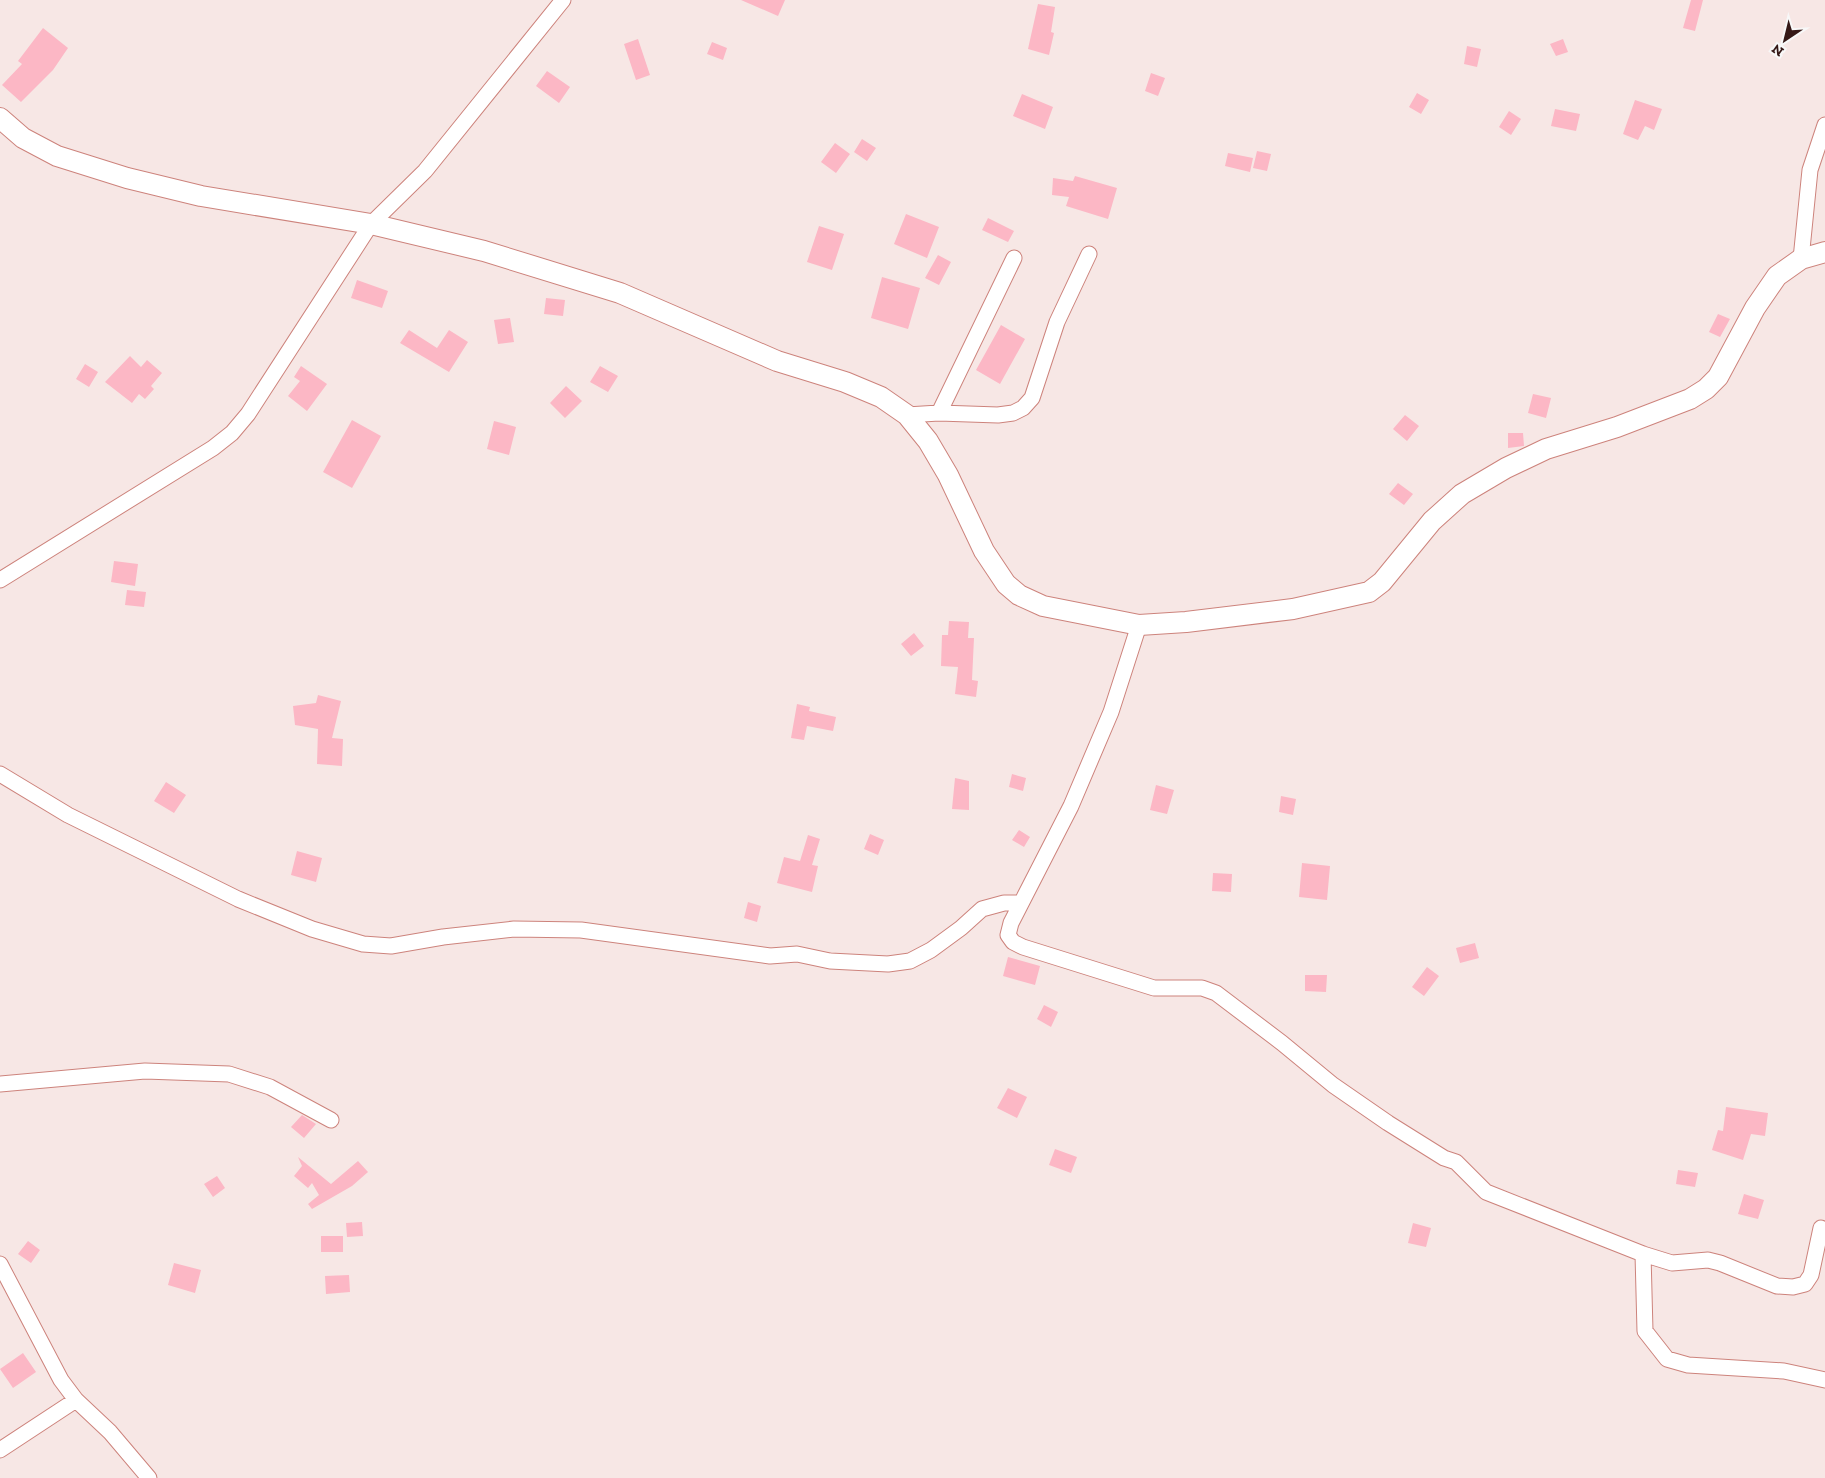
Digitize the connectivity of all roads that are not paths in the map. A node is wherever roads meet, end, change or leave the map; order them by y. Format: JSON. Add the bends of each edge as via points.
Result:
{"nodes":[{"id":1,"x":563,"y":0,"type":"edge"},
{"id":2,"x":0,"y":118,"type":"edge"},
{"id":3,"x":1825,"y":125,"type":"edge"},
{"id":4,"x":371,"y":224,"type":"junction"},
{"id":5,"x":1825,"y":252,"type":"edge"},
{"id":6,"x":1089,"y":254,"type":"dead end"},
{"id":7,"x":1014,"y":258,"type":"dead end"},
{"id":8,"x":1801,"y":259,"type":"junction"},
{"id":9,"x":938,"y":412,"type":"junction"},
{"id":10,"x":908,"y":415,"type":"junction"},
{"id":11,"x":0,"y":580,"type":"edge"},
{"id":12,"x":1139,"y":625,"type":"junction"},
{"id":13,"x":0,"y":774,"type":"edge"},
{"id":14,"x":1021,"y":903,"type":"junction"},
{"id":15,"x":0,"y":1084,"type":"edge"},
{"id":16,"x":331,"y":1120,"type":"dead end"},
{"id":17,"x":1821,"y":1228,"type":"dead end"},
{"id":18,"x":1643,"y":1254,"type":"junction"},
{"id":19,"x":0,"y":1264,"type":"edge"},
{"id":20,"x":1825,"y":1380,"type":"edge"},
{"id":21,"x":76,"y":1400,"type":"junction"},
{"id":22,"x":0,"y":1450,"type":"edge"},
{"id":23,"x":149,"y":1478,"type":"edge"}],
"edges":[{"from":1,"to":4,"type":"street","via":[[425,171]]},
{"from":2,"to":4,"type":"street","via":[[22,138],[58,156],[127,178],[201,196]]},
{"from":3,"to":8,"type":"street","via":[[1810,170]]},
{"from":4,"to":10,"type":"street","via":[[484,251],[620,293],[777,361],[846,382],[881,397]]},
{"from":4,"to":11,"type":"street","via":[[248,414],[232,433],[213,448]]},
{"from":5,"to":8,"type":"street"},
{"from":6,"to":9,"type":"street","via":[[1057,322],[1032,398],[1013,413]]},
{"from":7,"to":9,"type":"street"},
{"from":8,"to":12,"type":"street","via":[[1777,276],[1755,308],[1718,377],[1706,389],[1690,399],[1617,427],[1546,449],[1462,494],[1432,521],[1382,582],[1368,592],[1293,609]]},
{"from":9,"to":10,"type":"street"},
{"from":10,"to":12,"type":"street","via":[[948,475],[984,551],[1006,584],[1019,595],[1043,606]]},
{"from":12,"to":14,"type":"street","via":[[1111,712],[1071,806]]},
{"from":13,"to":14,"type":"street","via":[[68,815],[238,899],[312,929],[363,944],[391,946],[514,929],[582,930],[770,956],[797,954],[830,961],[888,964],[910,961],[931,950],[982,909],[1004,903]]},
{"from":14,"to":18,"type":"street","via":[[1008,935],[1013,942],[1154,988],[1202,988],[1216,993],[1333,1085],[1388,1123],[1444,1158],[1456,1162],[1486,1192]]},
{"from":15,"to":16,"type":"street","via":[[145,1071],[229,1074],[270,1087]]},
{"from":17,"to":18,"type":"street","via":[[1811,1275],[1804,1284],[1793,1287],[1777,1286],[1720,1262],[1672,1263]]},
{"from":18,"to":20,"type":"street","via":[[1645,1331],[1667,1359],[1688,1365],[1784,1371]]},
{"from":19,"to":21,"type":"street","via":[[61,1380]]},
{"from":21,"to":22,"type":"street"},
{"from":21,"to":23,"type":"street","via":[[110,1432]]}]}
